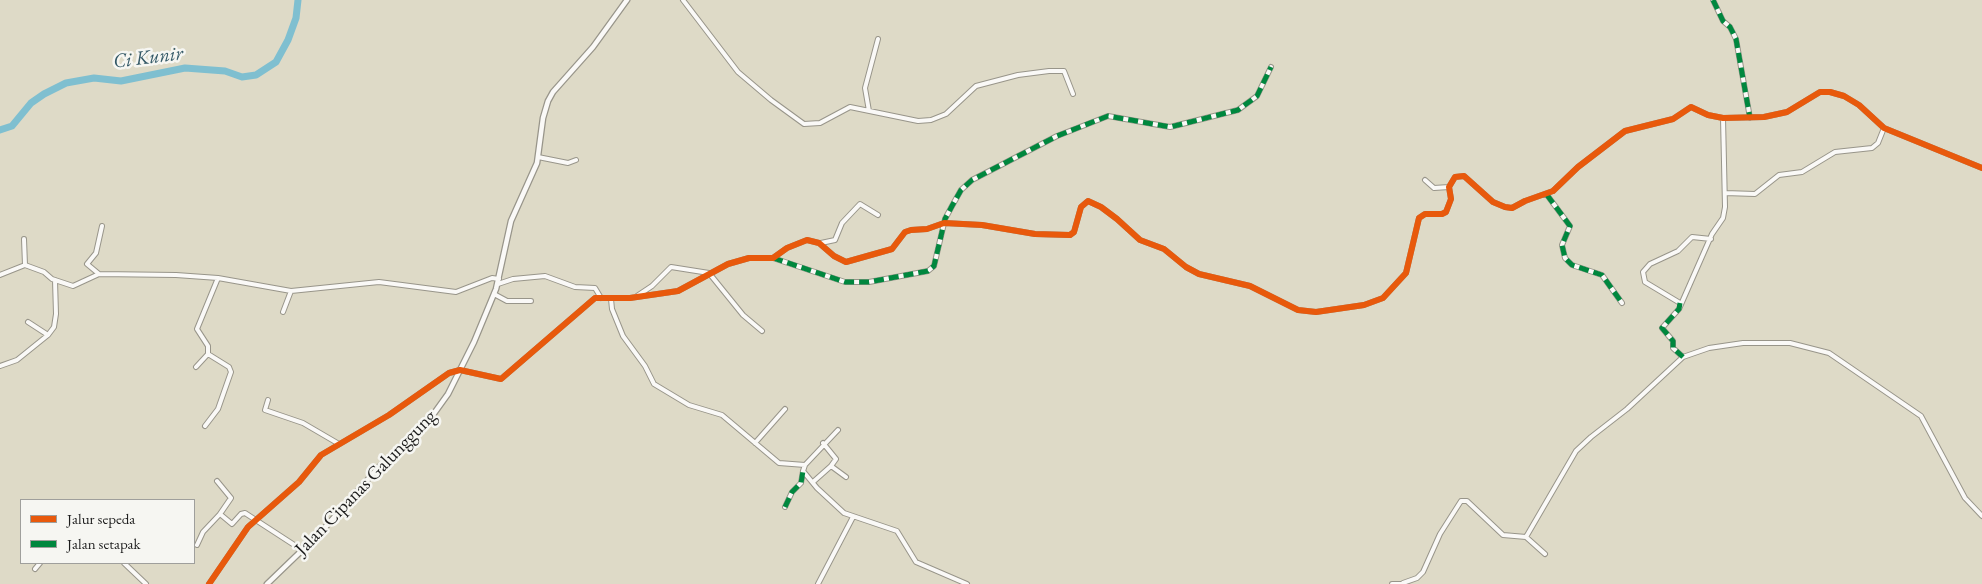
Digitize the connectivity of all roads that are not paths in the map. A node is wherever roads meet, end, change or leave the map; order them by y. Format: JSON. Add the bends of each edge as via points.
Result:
{"nodes":[{"id":1,"x":627,"y":0,"type":"edge"},
{"id":2,"x":683,"y":0,"type":"edge"},
{"id":3,"x":1713,"y":0,"type":"edge"},
{"id":4,"x":878,"y":39,"type":"dead end"},
{"id":5,"x":1271,"y":67,"type":"dead end"},
{"id":6,"x":1073,"y":94,"type":"dead end"},
{"id":7,"x":868,"y":111,"type":"junction"},
{"id":8,"x":1723,"y":118,"type":"junction"},
{"id":9,"x":1750,"y":118,"type":"junction"},
{"id":10,"x":1884,"y":128,"type":"junction"},
{"id":11,"x":538,"y":157,"type":"junction"},
{"id":12,"x":576,"y":160,"type":"dead end"},
{"id":13,"x":1982,"y":168,"type":"edge"},
{"id":14,"x":1425,"y":180,"type":"dead end"},
{"id":15,"x":1449,"y":187,"type":"junction"},
{"id":16,"x":1725,"y":193,"type":"junction"},
{"id":17,"x":1548,"y":195,"type":"junction"},
{"id":18,"x":878,"y":215,"type":"dead end"},
{"id":19,"x":946,"y":223,"type":"junction"},
{"id":20,"x":102,"y":226,"type":"dead end"},
{"id":21,"x":24,"y":239,"type":"dead end"},
{"id":22,"x":1711,"y":239,"type":"junction"},
{"id":23,"x":820,"y":243,"type":"junction"},
{"id":24,"x":773,"y":258,"type":"junction"},
{"id":25,"x":25,"y":265,"type":"junction"},
{"id":26,"x":708,"y":273,"type":"junction"},
{"id":27,"x":99,"y":274,"type":"junction"},
{"id":28,"x":0,"y":275,"type":"edge"},
{"id":29,"x":218,"y":278,"type":"junction"},
{"id":30,"x":55,"y":280,"type":"junction"},
{"id":31,"x":498,"y":282,"type":"junction"},
{"id":32,"x":291,"y":291,"type":"junction"},
{"id":33,"x":494,"y":294,"type":"junction"},
{"id":34,"x":601,"y":298,"type":"junction"},
{"id":35,"x":611,"y":298,"type":"junction"},
{"id":36,"x":635,"y":298,"type":"junction"},
{"id":37,"x":531,"y":302,"type":"dead end"},
{"id":38,"x":1622,"y":302,"type":"dead end"},
{"id":39,"x":1680,"y":304,"type":"junction"},
{"id":40,"x":283,"y":312,"type":"dead end"},
{"id":41,"x":28,"y":322,"type":"dead end"},
{"id":42,"x":762,"y":331,"type":"dead end"},
{"id":43,"x":48,"y":335,"type":"junction"},
{"id":44,"x":208,"y":354,"type":"junction"},
{"id":45,"x":1683,"y":357,"type":"junction"},
{"id":46,"x":0,"y":366,"type":"edge"},
{"id":47,"x":196,"y":367,"type":"dead end"},
{"id":48,"x":459,"y":373,"type":"junction"},
{"id":49,"x":268,"y":400,"type":"dead end"},
{"id":50,"x":784,"y":409,"type":"dead end"},
{"id":51,"x":204,"y":426,"type":"dead end"},
{"id":52,"x":838,"y":430,"type":"dead end"},
{"id":53,"x":755,"y":443,"type":"junction"},
{"id":54,"x":823,"y":443,"type":"junction"},
{"id":55,"x":339,"y":444,"type":"junction"},
{"id":56,"x":805,"y":465,"type":"junction"},
{"id":57,"x":831,"y":466,"type":"junction"},
{"id":58,"x":803,"y":472,"type":"junction"},
{"id":59,"x":846,"y":477,"type":"dead end"},
{"id":60,"x":217,"y":481,"type":"dead end"},
{"id":61,"x":813,"y":482,"type":"junction"},
{"id":62,"x":785,"y":507,"type":"dead end"},
{"id":63,"x":220,"y":514,"type":"junction"},
{"id":64,"x":1982,"y":516,"type":"edge"},
{"id":65,"x":853,"y":517,"type":"junction"},
{"id":66,"x":257,"y":519,"type":"junction"},
{"id":67,"x":1526,"y":536,"type":"junction"},
{"id":68,"x":196,"y":545,"type":"dead end"},
{"id":69,"x":302,"y":550,"type":"junction"},
{"id":70,"x":1545,"y":554,"type":"dead end"},
{"id":71,"x":39,"y":564,"type":"edge"},
{"id":72,"x":125,"y":564,"type":"edge"},
{"id":73,"x":35,"y":568,"type":"dead end"},
{"id":74,"x":146,"y":584,"type":"edge"},
{"id":75,"x":209,"y":584,"type":"edge"},
{"id":76,"x":267,"y":584,"type":"edge"},
{"id":77,"x":818,"y":584,"type":"edge"},
{"id":78,"x":967,"y":584,"type":"edge"},
{"id":79,"x":1392,"y":584,"type":"edge"},
{"id":80,"x":1404,"y":584,"type":"edge"}],
"edges":[{"from":1,"to":11,"type":"street","name":"Jalan Cipanas Galunggung","via":[[587,54],[553,92],[543,118]]},
{"from":2,"to":7,"type":"street","via":[[738,72],[800,122],[820,123],[846,107]]},
{"from":3,"to":9,"type":"street","via":[[1736,39]]},
{"from":4,"to":7,"type":"street","via":[[865,89]]},
{"from":5,"to":19,"type":"street","via":[[1257,96],[1238,110],[1170,128],[1108,116],[1057,136],[966,184]]},
{"from":6,"to":7,"type":"street","via":[[1065,73],[1048,71],[976,86],[946,114],[931,120],[918,121]]},
{"from":8,"to":9,"type":"street"},
{"from":8,"to":16,"type":"street"},
{"from":8,"to":17,"type":"street","via":[[1691,107],[1673,118],[1625,131]]},
{"from":9,"to":10,"type":"street","via":[[1787,112],[1825,91],[1844,96]]},
{"from":10,"to":13,"type":"street"},
{"from":10,"to":16,"type":"street","via":[[1878,143],[1870,149],[1835,152],[1802,172],[1779,175],[1755,194]]},
{"from":11,"to":12,"type":"street","via":[[568,163]]},
{"from":11,"to":31,"type":"street","name":"Jalan Cipanas Galunggung","via":[[534,173],[511,221]]},
{"from":14,"to":15,"type":"street","via":[[1434,188]]},
{"from":15,"to":17,"type":"street","via":[[1455,177],[1464,176],[1486,197],[1512,208],[1525,200]]},
{"from":15,"to":19,"type":"street","via":[[1446,212],[1425,214],[1419,218],[1406,273],[1383,298],[1364,305],[1316,312],[1298,310],[1250,286],[1199,274],[1164,249],[1140,240],[1117,219],[1088,201],[1080,207],[1074,232],[1070,235]]},
{"from":16,"to":22,"type":"street","via":[[1723,218]]},
{"from":17,"to":38,"type":"street","via":[[1570,226],[1562,245],[1566,258],[1572,265],[1600,274]]},
{"from":18,"to":23,"type":"street","via":[[860,205],[842,223],[835,240]]},
{"from":19,"to":23,"type":"street","via":[[905,232],[892,249],[846,262]]},
{"from":19,"to":24,"type":"street","via":[[934,266],[920,273],[869,282],[845,282]]},
{"from":20,"to":27,"type":"street","via":[[96,253],[87,264]]},
{"from":21,"to":25,"type":"street"},
{"from":22,"to":39,"type":"street"},
{"from":22,"to":39,"type":"street","via":[[1692,237],[1678,251],[1650,264],[1643,272],[1645,282]]},
{"from":23,"to":24,"type":"street","via":[[807,240]]},
{"from":24,"to":26,"type":"street","via":[[749,258]]},
{"from":25,"to":28,"type":"street"},
{"from":25,"to":30,"type":"street"},
{"from":26,"to":36,"type":"street","via":[[678,290]]},
{"from":26,"to":36,"type":"street","via":[[671,267]]},
{"from":26,"to":42,"type":"street","via":[[738,309]]},
{"from":27,"to":29,"type":"street"},
{"from":27,"to":30,"type":"street","via":[[73,286]]},
{"from":29,"to":32,"type":"street"},
{"from":29,"to":44,"type":"street","via":[[197,329],[208,346]]},
{"from":30,"to":43,"type":"street","via":[[56,322]]},
{"from":31,"to":32,"type":"street","via":[[492,278],[456,292],[379,282]]},
{"from":31,"to":33,"type":"street","name":"Jalan Cipanas Galunggung"},
{"from":31,"to":34,"type":"street","via":[[545,276],[575,287],[595,288]]},
{"from":32,"to":40,"type":"street"},
{"from":33,"to":37,"type":"street","via":[[507,301]]},
{"from":33,"to":48,"type":"street","name":"Jalan Cipanas Galunggung"},
{"from":34,"to":35,"type":"street"},
{"from":34,"to":48,"type":"street","via":[[591,300],[501,378]]},
{"from":35,"to":36,"type":"street"},
{"from":35,"to":53,"type":"street","via":[[623,336],[654,384],[689,405],[722,415]]},
{"from":39,"to":45,"type":"street","via":[[1662,328],[1673,341],[1673,348]]},
{"from":41,"to":43,"type":"street"},
{"from":43,"to":46,"type":"street","via":[[17,360]]},
{"from":44,"to":47,"type":"street"},
{"from":44,"to":51,"type":"street","via":[[229,367],[231,372],[218,409]]},
{"from":45,"to":64,"type":"street","via":[[1716,347],[1772,342],[1829,353],[1924,419],[1965,498]]},
{"from":45,"to":67,"type":"street","via":[[1578,449]]},
{"from":48,"to":55,"type":"street","via":[[449,373],[389,415]]},
{"from":48,"to":69,"type":"street","name":"Jalan Cipanas Galunggung","via":[[430,419]]},
{"from":49,"to":55,"type":"street","via":[[265,410],[301,422]]},
{"from":50,"to":53,"type":"street"},
{"from":52,"to":54,"type":"street"},
{"from":53,"to":56,"type":"street","via":[[779,463]]},
{"from":54,"to":56,"type":"street"},
{"from":54,"to":57,"type":"street","via":[[836,459]]},
{"from":55,"to":66,"type":"street","via":[[321,455],[299,482]]},
{"from":56,"to":58,"type":"street"},
{"from":57,"to":59,"type":"street"},
{"from":57,"to":61,"type":"street"},
{"from":58,"to":61,"type":"street"},
{"from":58,"to":62,"type":"street","via":[[801,483]]},
{"from":60,"to":63,"type":"street","via":[[230,498]]},
{"from":61,"to":65,"type":"street","via":[[844,513]]},
{"from":63,"to":66,"type":"street","via":[[232,524],[243,512]]},
{"from":63,"to":68,"type":"street"},
{"from":65,"to":77,"type":"street"},
{"from":65,"to":78,"type":"street","via":[[897,531],[916,562]]},
{"from":66,"to":69,"type":"street"},
{"from":66,"to":75,"type":"street","via":[[241,535]]},
{"from":67,"to":70,"type":"street"},
{"from":67,"to":80,"type":"street","via":[[1501,534],[1463,500],[1440,534],[1418,578]]},
{"from":69,"to":76,"type":"street","name":"Jalan Cipanas Galunggung"},
{"from":71,"to":73,"type":"street"},
{"from":72,"to":74,"type":"street"},
{"from":79,"to":80,"type":"street"}]}
